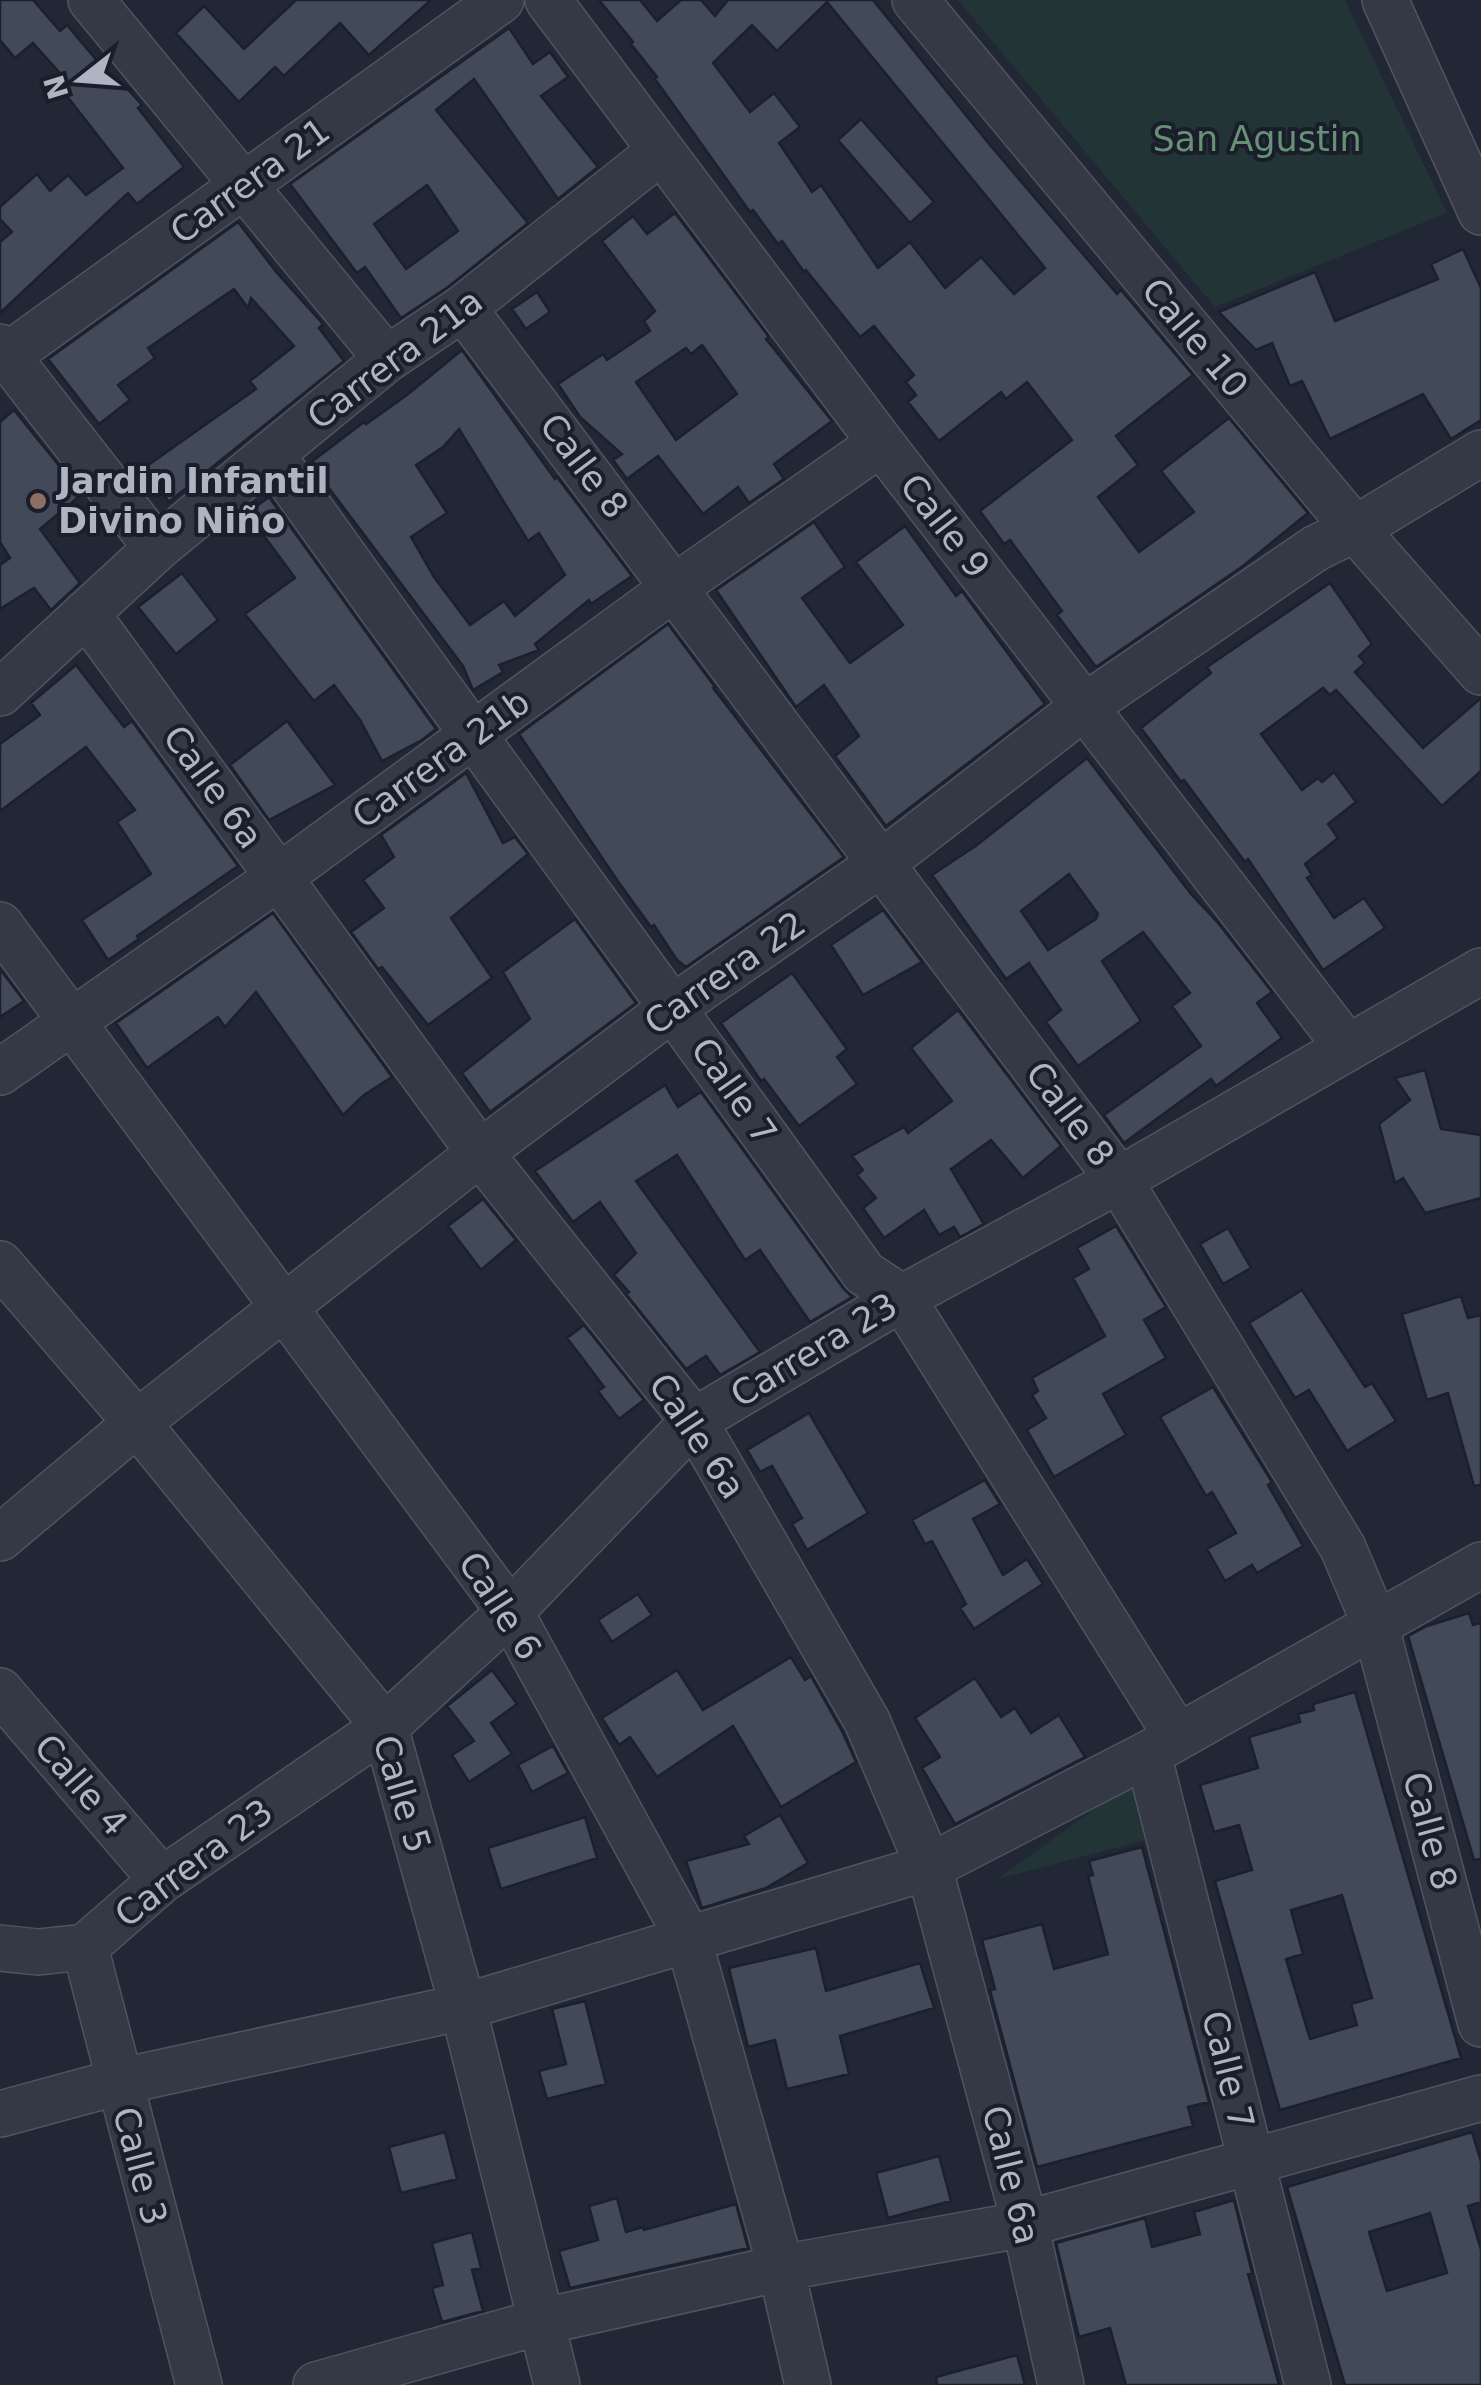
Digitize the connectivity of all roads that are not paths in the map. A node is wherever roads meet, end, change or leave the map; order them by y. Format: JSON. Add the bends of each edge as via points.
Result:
{"nodes":[{"id":1,"x":91,"y":0,"type":"edge"},
{"id":2,"x":501,"y":0,"type":"edge"},
{"id":3,"x":548,"y":0,"type":"edge"},
{"id":4,"x":915,"y":0,"type":"edge"},
{"id":5,"x":1385,"y":0,"type":"edge"},
{"id":6,"x":661,"y":152,"type":"junction"},
{"id":7,"x":246,"y":184,"type":"junction"},
{"id":8,"x":1481,"y":212,"type":"edge"},
{"id":9,"x":463,"y":308,"type":"junction"},
{"id":10,"x":2,"y":354,"type":"edge"},
{"id":11,"x":387,"y":359,"type":"junction"},
{"id":12,"x":881,"y":443,"type":"junction"},
{"id":13,"x":1481,"y":452,"type":"edge"},
{"id":14,"x":271,"y":454,"type":"junction"},
{"id":15,"x":1354,"y":528,"type":"junction"},
{"id":16,"x":157,"y":548,"type":"junction"},
{"id":17,"x":675,"y":587,"type":"junction"},
{"id":18,"x":86,"y":613,"type":"junction"},
{"id":19,"x":1481,"y":672,"type":"edge"},
{"id":20,"x":0,"y":693,"type":"edge"},
{"id":21,"x":1084,"y":707,"type":"junction"},
{"id":22,"x":472,"y":737,"type":"junction"},
{"id":23,"x":882,"y":862,"type":"junction"},
{"id":24,"x":278,"y":877,"type":"junction"},
{"id":25,"x":0,"y":924,"type":"edge"},
{"id":26,"x":1481,"y":971,"type":"edge"},
{"id":27,"x":674,"y":1007,"type":"junction"},
{"id":28,"x":73,"y":1024,"type":"junction"},
{"id":29,"x":1348,"y":1048,"type":"junction"},
{"id":30,"x":0,"y":1072,"type":"edge"},
{"id":31,"x":480,"y":1153,"type":"junction"},
{"id":32,"x":1119,"y":1180,"type":"junction"},
{"id":33,"x":0,"y":1264,"type":"edge"},
{"id":34,"x":902,"y":1298,"type":"junction"},
{"id":35,"x":284,"y":1307,"type":"junction"},
{"id":36,"x":694,"y":1421,"type":"junction"},
{"id":37,"x":137,"y":1423,"type":"junction"},
{"id":38,"x":0,"y":1538,"type":"edge"},
{"id":39,"x":1481,"y":1565,"type":"edge"},
{"id":40,"x":510,"y":1612,"type":"junction"},
{"id":41,"x":1375,"y":1624,"type":"junction"},
{"id":42,"x":0,"y":1691,"type":"edge"},
{"id":43,"x":385,"y":1727,"type":"junction"},
{"id":44,"x":1162,"y":1745,"type":"junction"},
{"id":45,"x":930,"y":1866,"type":"junction"},
{"id":46,"x":162,"y":1880,"type":"junction"},
{"id":47,"x":688,"y":1938,"type":"junction"},
{"id":48,"x":86,"y":1946,"type":"junction"},
{"id":49,"x":0,"y":1948,"type":"edge"},
{"id":50,"x":463,"y":2006,"type":"junction"},
{"id":51,"x":1481,"y":2024,"type":"edge"},
{"id":52,"x":118,"y":2082,"type":"junction"},
{"id":53,"x":1481,"y":2098,"type":"edge"},
{"id":54,"x":0,"y":2114,"type":"edge"},
{"id":55,"x":1250,"y":2160,"type":"junction"},
{"id":56,"x":1025,"y":2224,"type":"junction"},
{"id":57,"x":781,"y":2268,"type":"junction"},
{"id":58,"x":540,"y":2322,"type":"junction"},
{"id":59,"x":379,"y":2376,"type":"edge"},
{"id":60,"x":198,"y":2385,"type":"edge"},
{"id":61,"x":316,"y":2385,"type":"edge"},
{"id":62,"x":557,"y":2385,"type":"edge"},
{"id":63,"x":808,"y":2385,"type":"edge"},
{"id":64,"x":1061,"y":2385,"type":"edge"},
{"id":65,"x":1308,"y":2385,"type":"edge"}],
"edges":[{"from":1,"to":7,"type":"street"},
{"from":2,"to":7,"type":"street","name":"Carrera 21"},
{"from":3,"to":6,"type":"street","name":"Calle 9"},
{"from":4,"to":15,"type":"street","name":"Calle 10"},
{"from":5,"to":8,"type":"street"},
{"from":6,"to":9,"type":"street","name":"Carrera 21a"},
{"from":6,"to":12,"type":"street","name":"Calle 9"},
{"from":7,"to":10,"type":"street","name":"Carrera 21"},
{"from":7,"to":11,"type":"street"},
{"from":9,"to":11,"type":"street","name":"Carrera 21a"},
{"from":9,"to":17,"type":"street","name":"Calle 8"},
{"from":10,"to":16,"type":"street"},
{"from":11,"to":14,"type":"street","name":"Carrera 21a"},
{"from":12,"to":17,"type":"street","name":"Carrera 21b"},
{"from":12,"to":21,"type":"street","name":"Calle 9"},
{"from":13,"to":15,"type":"street","name":"Carrera 22"},
{"from":14,"to":16,"type":"street","name":"Carrera 21a"},
{"from":14,"to":22,"type":"street","name":"Calle 7"},
{"from":15,"to":19,"type":"street","name":"Calle 10"},
{"from":15,"to":21,"type":"street","name":"Carrera 22"},
{"from":16,"to":18,"type":"street","name":"Carrera 21a"},
{"from":17,"to":22,"type":"street","name":"Carrera 21b"},
{"from":17,"to":23,"type":"street","name":"Calle 8"},
{"from":18,"to":20,"type":"street","name":"Carrera 21a"},
{"from":18,"to":24,"type":"street","name":"Calle 6a"},
{"from":21,"to":23,"type":"street","name":"Carrera 22"},
{"from":21,"to":29,"type":"street","name":"Calle 9"},
{"from":22,"to":24,"type":"street","name":"Carrera 21b"},
{"from":22,"to":27,"type":"street","name":"Calle 7"},
{"from":23,"to":27,"type":"street","name":"Carrera 22"},
{"from":23,"to":32,"type":"street","name":"Calle 8"},
{"from":24,"to":28,"type":"street","name":"Carrera 21b"},
{"from":24,"to":31,"type":"street","name":"Calle 6a"},
{"from":25,"to":28,"type":"street","name":"Calle 6"},
{"from":26,"to":29,"type":"street","name":"Carrera 23"},
{"from":27,"to":31,"type":"street","name":"Carrera 22"},
{"from":27,"to":34,"type":"street","name":"Calle 7","via":[[864,1274]]},
{"from":28,"to":30,"type":"street","name":"Carrera 21b"},
{"from":28,"to":35,"type":"street","name":"Calle 6"},
{"from":29,"to":32,"type":"street","name":"Carrera 23"},
{"from":31,"to":35,"type":"street","name":"Carrera 22"},
{"from":31,"to":36,"type":"street","name":"Calle 6a"},
{"from":32,"to":34,"type":"street","name":"Carrera 23"},
{"from":32,"to":41,"type":"street","name":"Calle 8","via":[[1343,1548]]},
{"from":33,"to":37,"type":"street","name":"Calle 5"},
{"from":34,"to":36,"type":"street","name":"Carrera 23"},
{"from":34,"to":44,"type":"street","name":"Calle 7"},
{"from":35,"to":37,"type":"street","name":"Carrera 22"},
{"from":35,"to":40,"type":"street","name":"Calle 6"},
{"from":36,"to":40,"type":"street","name":"Carrera 23"},
{"from":36,"to":45,"type":"street","name":"Calle 6a","via":[[867,1721]]},
{"from":37,"to":38,"type":"street","name":"Carrera 22"},
{"from":37,"to":43,"type":"street","name":"Calle 5"},
{"from":39,"to":41,"type":"street"},
{"from":40,"to":43,"type":"street","name":"Carrera 23"},
{"from":40,"to":47,"type":"street","name":"Calle 6"},
{"from":41,"to":44,"type":"street"},
{"from":41,"to":51,"type":"street","name":"Calle 8"},
{"from":42,"to":46,"type":"street","name":"Calle 4"},
{"from":43,"to":46,"type":"street","name":"Carrera 23"},
{"from":43,"to":50,"type":"street","name":"Calle 5"},
{"from":44,"to":45,"type":"street"},
{"from":44,"to":55,"type":"street","name":"Calle 7"},
{"from":45,"to":47,"type":"street"},
{"from":45,"to":56,"type":"street","name":"Calle 6a"},
{"from":46,"to":48,"type":"street","name":"Carrera 23"},
{"from":47,"to":50,"type":"street"},
{"from":47,"to":57,"type":"street","name":"Calle 6"},
{"from":48,"to":49,"type":"street"},
{"from":48,"to":52,"type":"street","name":"Calle 3"},
{"from":50,"to":52,"type":"street"},
{"from":50,"to":58,"type":"street","name":"Calle 5"},
{"from":52,"to":54,"type":"street"},
{"from":52,"to":60,"type":"street","name":"Calle 3"},
{"from":53,"to":55,"type":"street"},
{"from":55,"to":56,"type":"street"},
{"from":55,"to":65,"type":"street","name":"Calle 7"},
{"from":56,"to":57,"type":"street"},
{"from":56,"to":64,"type":"street","name":"Calle 6a"},
{"from":57,"to":58,"type":"street"},
{"from":57,"to":63,"type":"street","name":"Calle 6"},
{"from":58,"to":59,"type":"street"},
{"from":58,"to":62,"type":"street","name":"Calle 5"},
{"from":59,"to":61,"type":"street"}]}
